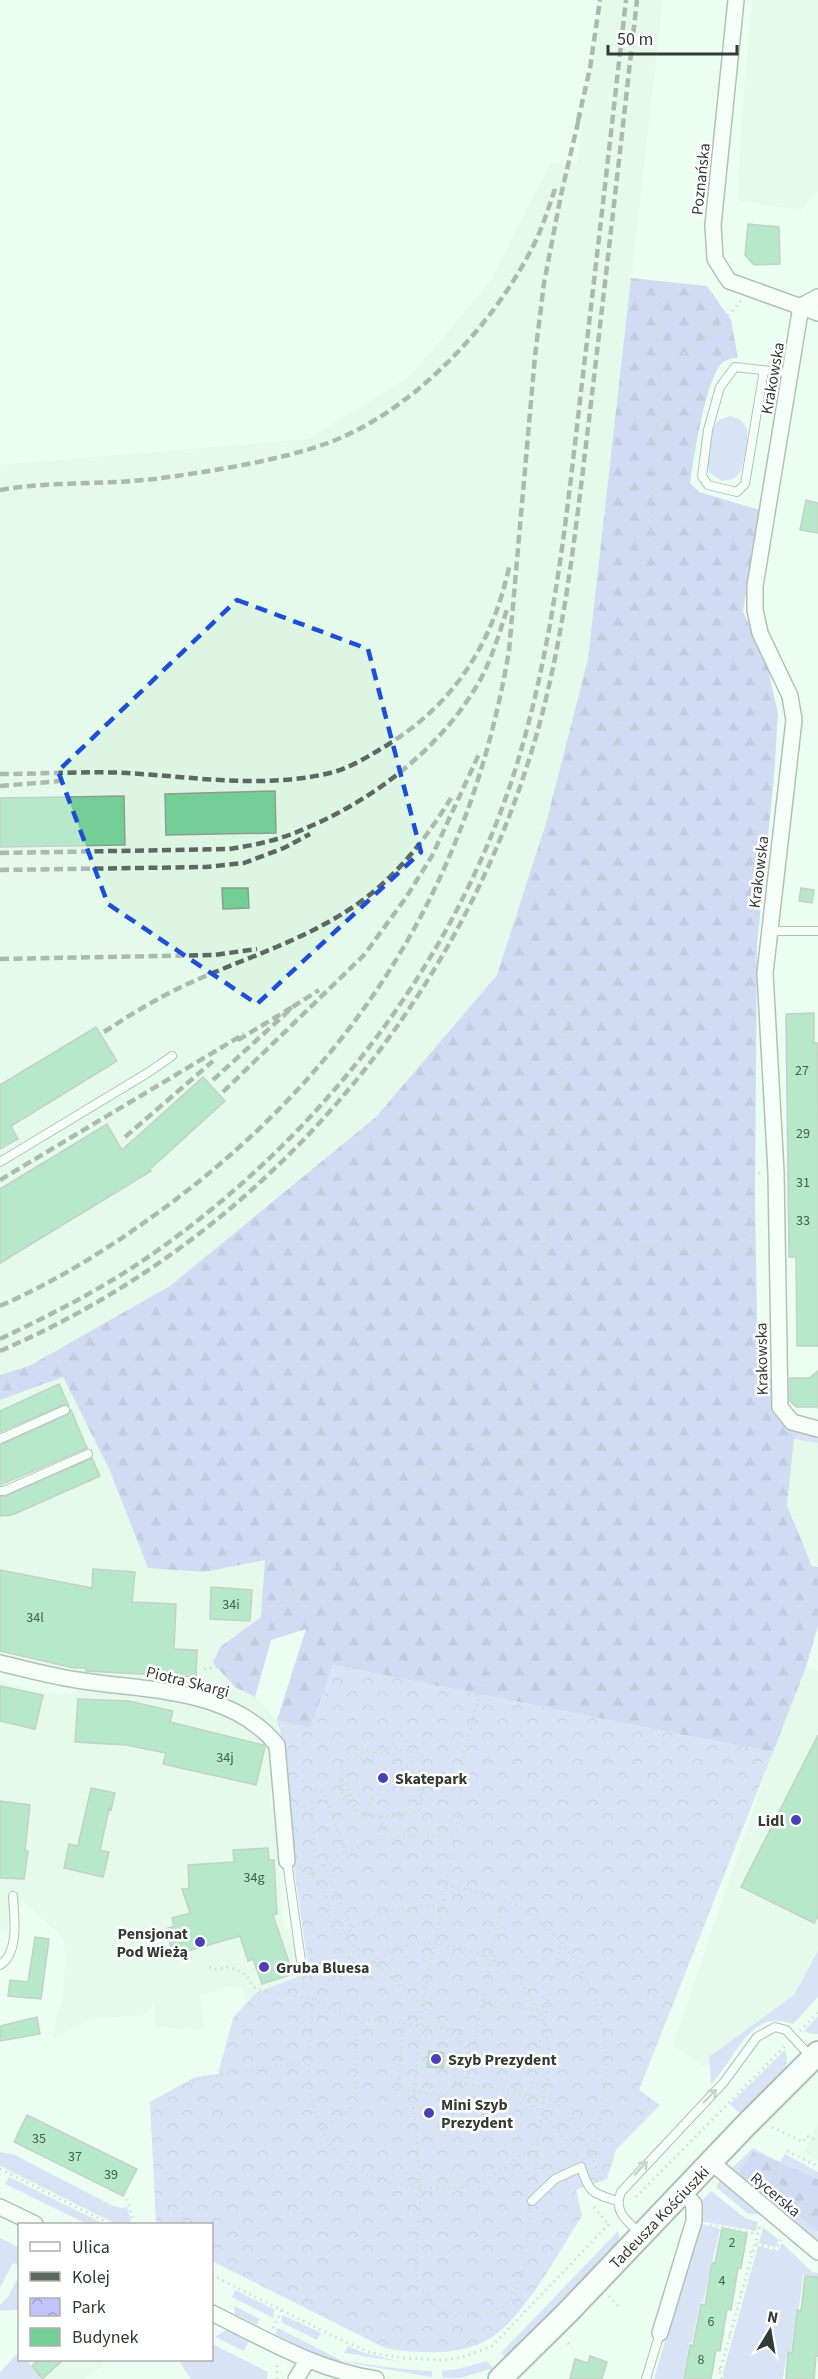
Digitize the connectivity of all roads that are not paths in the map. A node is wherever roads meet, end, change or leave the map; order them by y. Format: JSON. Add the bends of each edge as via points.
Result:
{"nodes":[{"id":1,"x":736,"y":0,"type":"edge"},
{"id":2,"x":818,"y":297,"type":"edge"},
{"id":3,"x":801,"y":306,"type":"junction"},
{"id":4,"x":818,"y":313,"type":"edge"},
{"id":5,"x":764,"y":370,"type":"junction"},
{"id":6,"x":790,"y":373,"type":"junction"},
{"id":7,"x":769,"y":931,"type":"junction"},
{"id":8,"x":818,"y":931,"type":"edge"},
{"id":9,"x":172,"y":1056,"type":"dead end"},
{"id":10,"x":0,"y":1162,"type":"edge"},
{"id":11,"x":65,"y":1410,"type":"dead end"},
{"id":12,"x":818,"y":1429,"type":"edge"},
{"id":13,"x":0,"y":1439,"type":"edge"},
{"id":14,"x":88,"y":1454,"type":"dead end"},
{"id":15,"x":0,"y":1491,"type":"edge"},
{"id":16,"x":0,"y":1663,"type":"edge"},
{"id":17,"x":287,"y":1861,"type":"joint"},
{"id":18,"x":13,"y":1896,"type":"dead end"},
{"id":19,"x":301,"y":1961,"type":"dead end"},
{"id":20,"x":0,"y":1965,"type":"edge"},
{"id":21,"x":815,"y":2056,"type":"edge"},
{"id":22,"x":711,"y":2162,"type":"junction"},
{"id":23,"x":683,"y":2192,"type":"junction"},
{"id":24,"x":532,"y":2201,"type":"road end"},
{"id":25,"x":617,"y":2201,"type":"junction"},
{"id":26,"x":0,"y":2207,"type":"edge"},
{"id":27,"x":33,"y":2223,"type":"edge"},
{"id":28,"x":642,"y":2235,"type":"junction"},
{"id":29,"x":818,"y":2252,"type":"edge"},
{"id":30,"x":213,"y":2314,"type":"edge"},
{"id":31,"x":660,"y":2333,"type":"joint"},
{"id":32,"x":307,"y":2361,"type":"junction"},
{"id":33,"x":296,"y":2379,"type":"edge"},
{"id":34,"x":376,"y":2379,"type":"edge"},
{"id":35,"x":500,"y":2379,"type":"edge"},
{"id":36,"x":646,"y":2379,"type":"edge"}],
"edges":[{"from":1,"to":3,"type":"street","name":"Poznańska","via":[[713,239],[715,259],[729,281]]},
{"from":2,"to":3,"type":"street"},
{"from":3,"to":4,"type":"street","name":"Poznańska"},
{"from":3,"to":6,"type":"street","name":"Krakowska"},
{"from":5,"to":5,"type":"lane","via":[[735,367],[720,387],[708,430],[702,476],[708,485],[737,492],[745,484]]},
{"from":5,"to":6,"type":"lane"},
{"from":6,"to":7,"type":"street","name":"Krakowska","via":[[755,586],[760,633],[790,696],[794,720]]},
{"from":7,"to":8,"type":"lane"},
{"from":7,"to":12,"type":"street","name":"Krakowska","via":[[765,973],[776,1172],[780,1407],[792,1422]]},
{"from":9,"to":10,"type":"lane"},
{"from":11,"to":13,"type":"lane"},
{"from":14,"to":15,"type":"lane"},
{"from":16,"to":17,"type":"street","name":"Piotra Skargi","via":[[76,1680],[170,1693],[224,1706],[251,1720],[277,1745]]},
{"from":17,"to":19,"type":"lane"},
{"from":18,"to":20,"type":"lane","via":[[14,1937],[8,1956]]},
{"from":21,"to":22,"type":"street","name":"Tadeusza Kościuszki"},
{"from":25,"to":21,"type":"lane","one_way":true,"via":[[629,2181],[724,2082],[764,2031],[775,2027],[786,2030]]},
{"from":22,"to":23,"type":"street","name":"Tadeusza Kościuszki"},
{"from":22,"to":29,"type":"street","name":"Rycerska"},
{"from":23,"to":28,"type":"street","name":"Tadeusza Kościuszki"},
{"from":23,"to":31,"type":"street","via":[[694,2204],[694,2221]]},
{"from":24,"to":25,"type":"lane","via":[[555,2179],[581,2167],[592,2191]]},
{"from":25,"to":28,"type":"lane","via":[[625,2218]]},
{"from":26,"to":27,"type":"street"},
{"from":28,"to":35,"type":"street","name":"Tadeusza Kościuszki"},
{"from":30,"to":32,"type":"street"},
{"from":31,"to":36,"type":"lane"},
{"from":32,"to":33,"type":"street"},
{"from":32,"to":34,"type":"street"}]}
